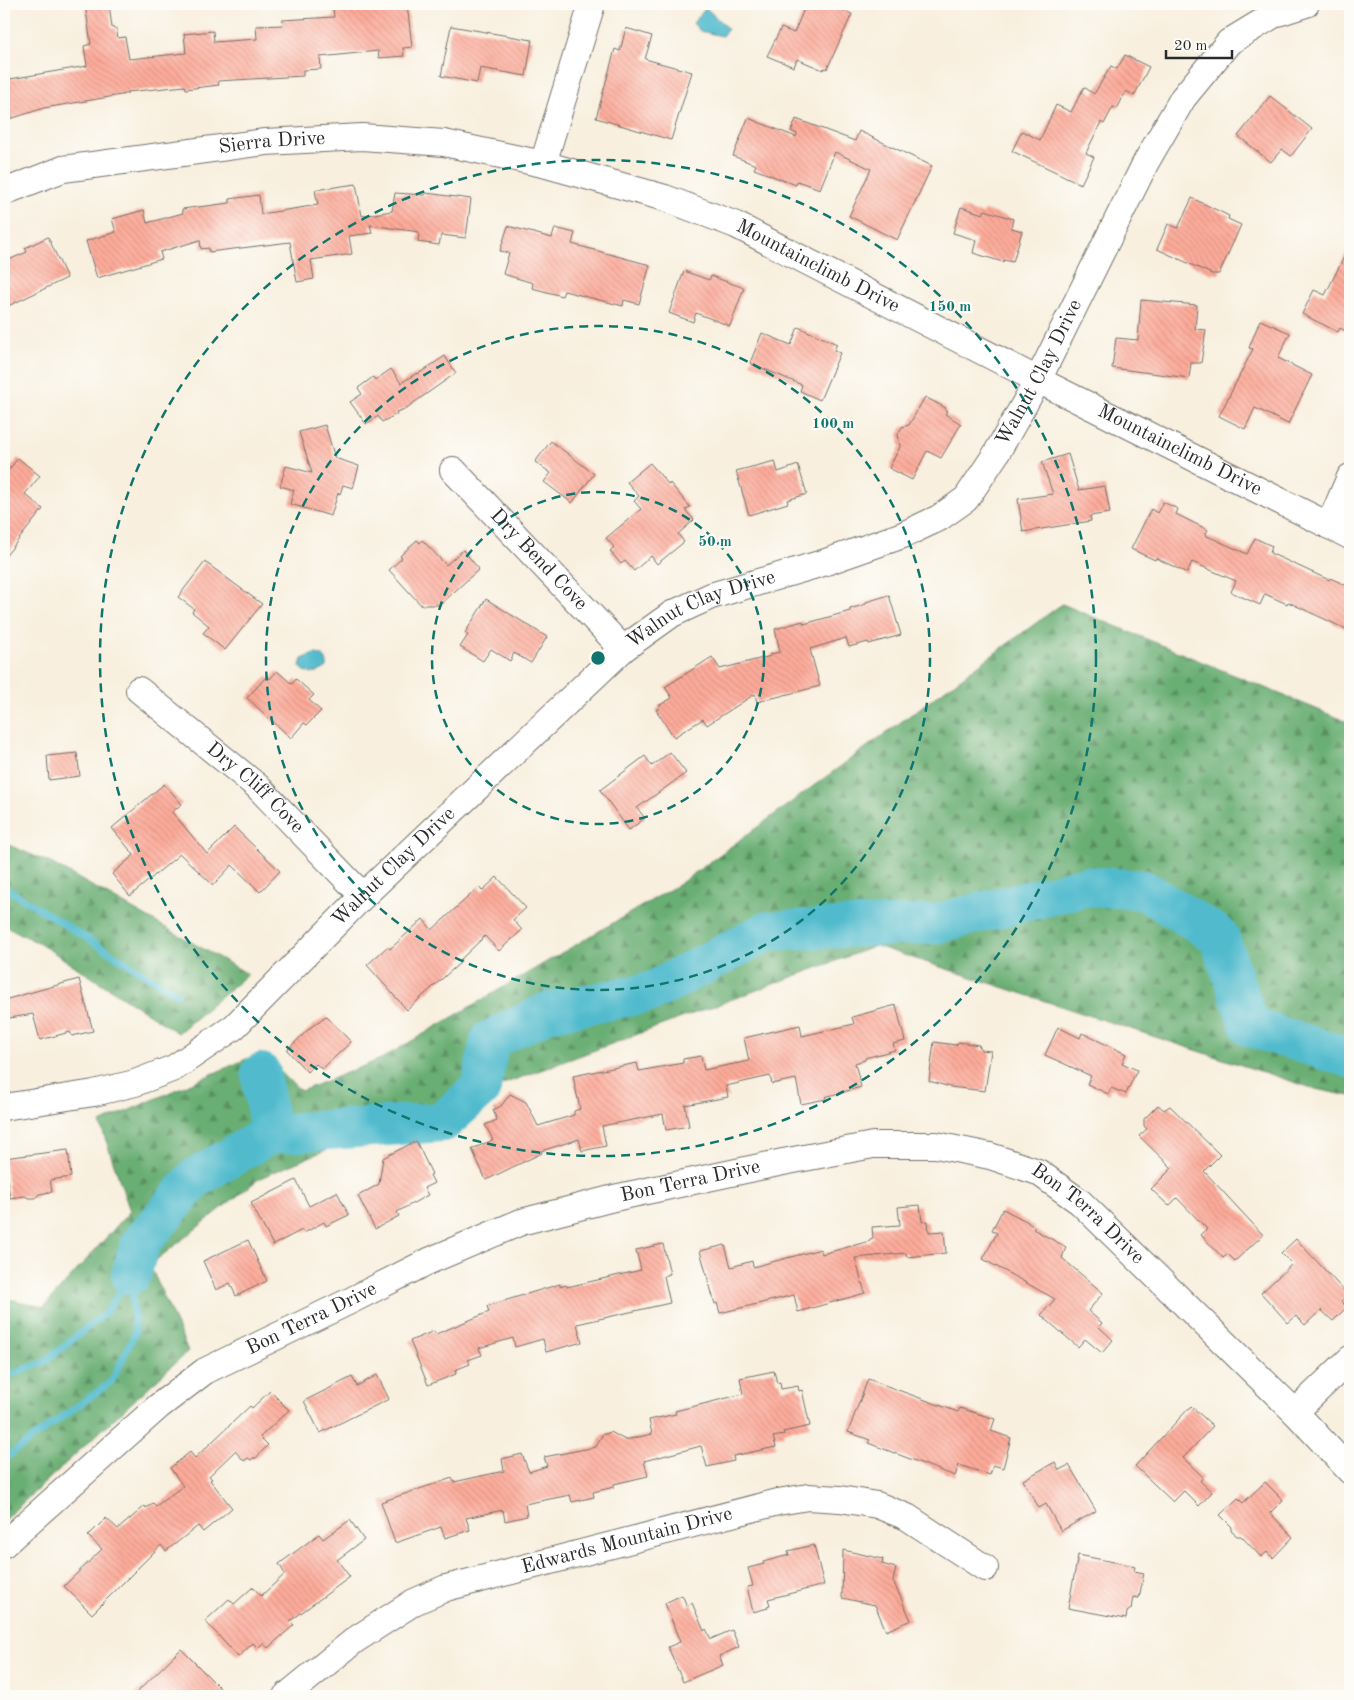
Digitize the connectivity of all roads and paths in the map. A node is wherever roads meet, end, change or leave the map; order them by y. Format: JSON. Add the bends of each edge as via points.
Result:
{"nodes":[{"id":1,"x":592,"y":4,"type":"edge"},
{"id":2,"x":1306,"y":4,"type":"edge"},
{"id":3,"x":543,"y":164,"type":"junction"},
{"id":4,"x":4,"y":192,"type":"edge"},
{"id":5,"x":1038,"y":380,"type":"junction"},
{"id":6,"x":453,"y":470,"type":"dead end"},
{"id":7,"x":1350,"y":477,"type":"edge"},
{"id":8,"x":1340,"y":531,"type":"edge"},
{"id":9,"x":623,"y":649,"type":"junction"},
{"id":10,"x":139,"y":690,"type":"dead end"},
{"id":11,"x":363,"y":896,"type":"junction"},
{"id":12,"x":4,"y":1107,"type":"edge"},
{"id":13,"x":1350,"y":1359,"type":"edge"},
{"id":14,"x":1295,"y":1412,"type":"junction"},
{"id":15,"x":1350,"y":1471,"type":"edge"},
{"id":16,"x":4,"y":1544,"type":"edge"},
{"id":17,"x":985,"y":1568,"type":"dead end"},
{"id":18,"x":299,"y":1692,"type":"edge"}],
"edges":[{"from":1,"to":3,"type":"street"},
{"from":2,"to":5,"type":"street","name":"Walnut Clay Drive","via":[[1275,14],[1229,42],[1182,98],[1146,162]]},
{"from":3,"to":4,"type":"street","name":"Sierra Drive","via":[[444,143],[362,137],[265,142],[63,169]]},
{"from":3,"to":5,"type":"street","name":"Mountainclimb Drive","via":[[665,198],[736,225]]},
{"from":5,"to":8,"type":"street","name":"Mountainclimb Drive"},
{"from":5,"to":9,"type":"street","name":"Walnut Clay Drive","via":[[966,499],[939,518],[903,535],[823,564],[711,596],[672,614]]},
{"from":6,"to":9,"type":"street","name":"Dry Bend Cove"},
{"from":7,"to":8,"type":"street"},
{"from":9,"to":11,"type":"street","name":"Walnut Clay Drive"},
{"from":10,"to":11,"type":"street","name":"Dry Cliff Cove","via":[[257,786]]},
{"from":11,"to":12,"type":"street","name":"Walnut Clay Drive","via":[[234,1027],[174,1068],[94,1093]]},
{"from":13,"to":14,"type":"street"},
{"from":14,"to":15,"type":"street","name":"Bon Terra Drive"},
{"from":14,"to":16,"type":"street","name":"Bon Terra Drive","via":[[1080,1202],[1038,1172],[990,1156],[936,1145],[873,1145],[614,1198],[530,1220],[429,1260],[205,1371],[159,1406]]},
{"from":17,"to":18,"type":"street","name":"Edwards Mountain Drive","via":[[907,1517],[876,1505],[840,1498],[808,1497],[778,1502],[446,1588],[414,1602],[354,1640]]}]}
